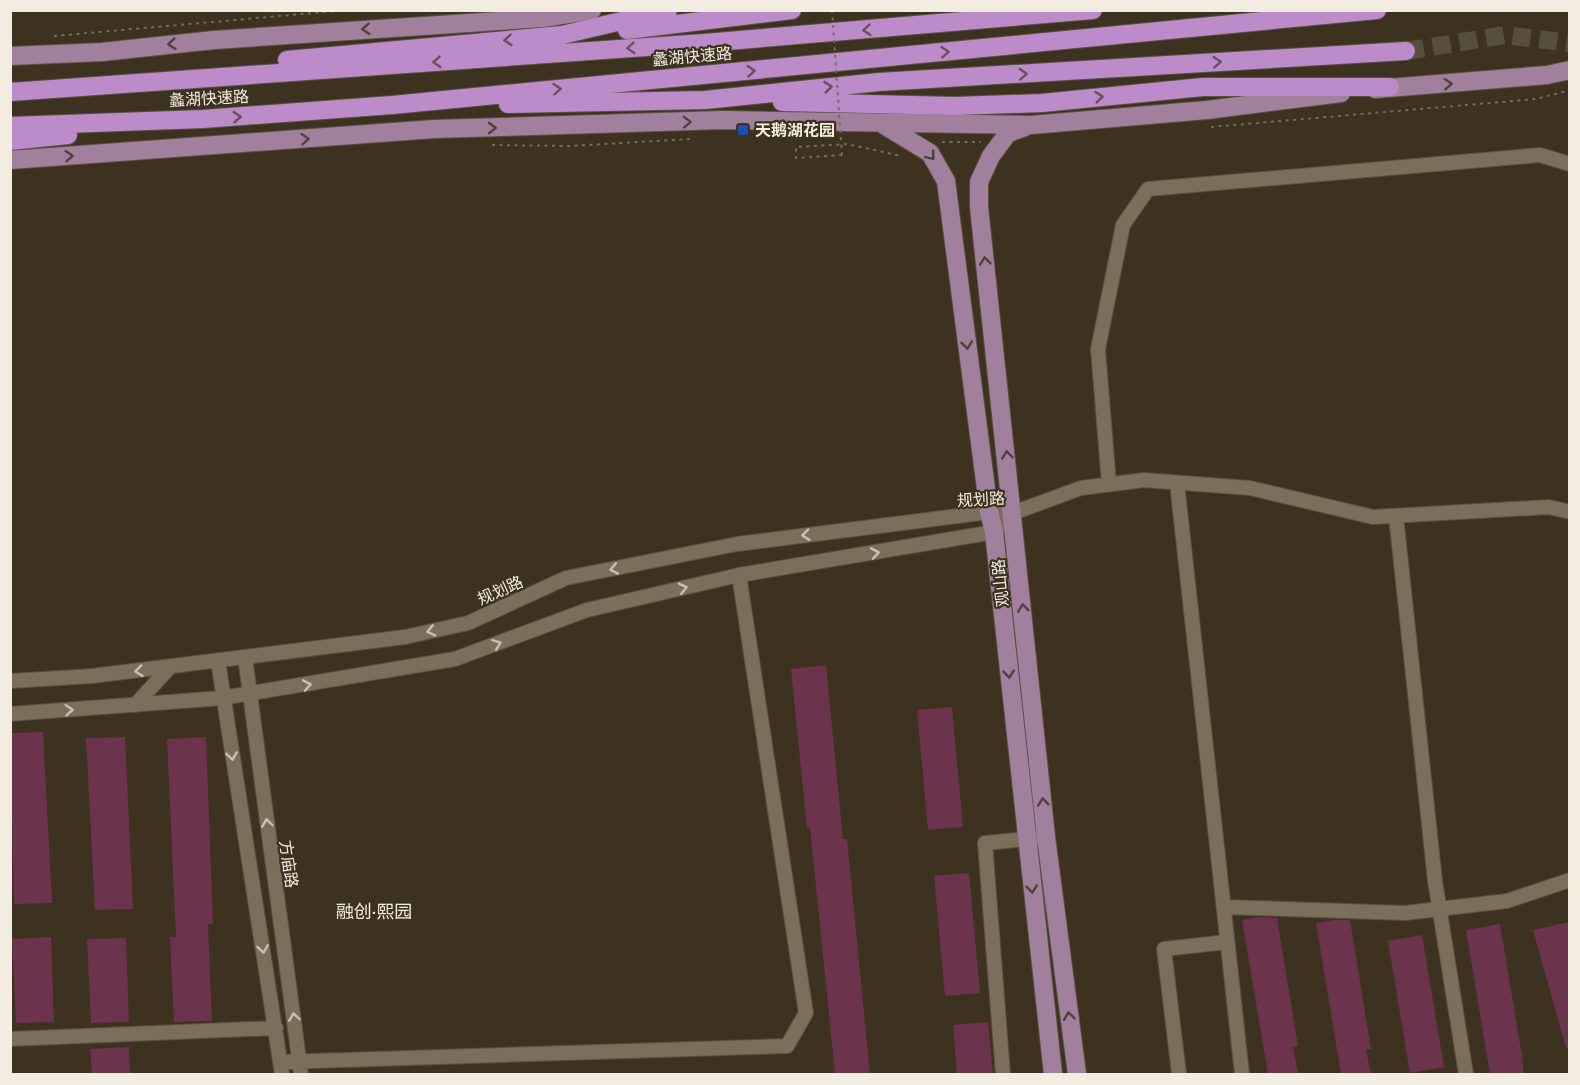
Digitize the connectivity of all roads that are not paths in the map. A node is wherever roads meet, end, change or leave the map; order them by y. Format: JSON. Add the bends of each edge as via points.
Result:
{"nodes":[{"id":1,"x":592,"y":10,"type":"edge"},
{"id":2,"x":668,"y":10,"type":"edge"},
{"id":3,"x":792,"y":10,"type":"edge"},
{"id":4,"x":1093,"y":10,"type":"edge"},
{"id":5,"x":1377,"y":10,"type":"edge"},
{"id":6,"x":562,"y":35,"type":"junction"},
{"id":7,"x":1406,"y":51,"type":"tunnel mouth"},
{"id":8,"x":10,"y":56,"type":"edge"},
{"id":9,"x":1569,"y":70,"type":"edge"},
{"id":10,"x":157,"y":81,"type":"junction"},
{"id":11,"x":10,"y":83,"type":"edge"},
{"id":12,"x":114,"y":86,"type":"junction"},
{"id":13,"x":1390,"y":87,"type":"junction"},
{"id":14,"x":10,"y":92,"type":"edge"},
{"id":15,"x":705,"y":100,"type":"junction"},
{"id":16,"x":392,"y":105,"type":"junction"},
{"id":17,"x":203,"y":119,"type":"junction"},
{"id":18,"x":883,"y":124,"type":"junction"},
{"id":19,"x":1031,"y":125,"type":"junction"},
{"id":20,"x":10,"y":126,"type":"edge"},
{"id":21,"x":10,"y":141,"type":"edge"},
{"id":22,"x":10,"y":160,"type":"edge"},
{"id":23,"x":1569,"y":164,"type":"edge"},
{"id":24,"x":1178,"y":483,"type":"junction"},
{"id":25,"x":1109,"y":484,"type":"junction"},
{"id":26,"x":989,"y":512,"type":"junction"},
{"id":27,"x":1569,"y":512,"type":"edge"},
{"id":28,"x":1013,"y":513,"type":"junction"},
{"id":29,"x":1396,"y":516,"type":"junction"},
{"id":30,"x":994,"y":532,"type":"junction"},
{"id":31,"x":739,"y":576,"type":"junction"},
{"id":32,"x":245,"y":657,"type":"junction"},
{"id":33,"x":218,"y":661,"type":"junction"},
{"id":34,"x":170,"y":667,"type":"junction"},
{"id":35,"x":10,"y":681,"type":"edge"},
{"id":36,"x":249,"y":695,"type":"junction"},
{"id":37,"x":222,"y":698,"type":"junction"},
{"id":38,"x":135,"y":705,"type":"junction"},
{"id":39,"x":10,"y":714,"type":"edge"},
{"id":40,"x":1046,"y":837,"type":"junction"},
{"id":41,"x":1026,"y":839,"type":"junction"},
{"id":42,"x":1569,"y":880,"type":"edge"},
{"id":43,"x":1224,"y":907,"type":"junction"},
{"id":44,"x":1442,"y":909,"type":"junction"},
{"id":45,"x":1227,"y":942,"type":"junction"},
{"id":46,"x":276,"y":1028,"type":"junction"},
{"id":47,"x":10,"y":1038,"type":"edge"},
{"id":48,"x":282,"y":1068,"type":"edge"},
{"id":49,"x":301,"y":1068,"type":"edge"},
{"id":50,"x":1003,"y":1074,"type":"edge"},
{"id":51,"x":1053,"y":1074,"type":"edge"},
{"id":52,"x":1077,"y":1074,"type":"edge"},
{"id":53,"x":1179,"y":1074,"type":"edge"},
{"id":54,"x":1242,"y":1074,"type":"edge"},
{"id":55,"x":1466,"y":1074,"type":"edge"}],
"edges":[{"from":1,"to":8,"type":"main road","one_way":true,"via":[[543,18]]},
{"from":2,"to":6,"type":"highway"},
{"from":3,"to":6,"type":"highway"},
{"from":4,"to":10,"type":"highway","name":"蠡湖快速路","one_way":true,"via":[[704,43]]},
{"from":16,"to":5,"type":"highway","name":"蠡湖快速路","one_way":true},
{"from":6,"to":10,"type":"highway","one_way":true,"via":[[252,63]]},
{"from":15,"to":7,"type":"highway","one_way":true,"via":[[879,82]]},
{"from":13,"to":9,"type":"main road","one_way":true},
{"from":10,"to":12,"type":"highway","name":"蠡湖快速路"},
{"from":11,"to":12,"type":"highway"},
{"from":12,"to":14,"type":"highway","name":"蠡湖快速路"},
{"from":15,"to":13,"type":"highway","one_way":true,"via":[[955,106],[1042,103],[1203,87]]},
{"from":13,"to":19,"type":"main road","via":[[1207,110]]},
{"from":15,"to":16,"type":"highway"},
{"from":17,"to":16,"type":"highway","name":"蠡湖快速路","one_way":true},
{"from":17,"to":20,"type":"highway","name":"蠡湖快速路"},
{"from":17,"to":21,"type":"highway"},
{"from":18,"to":19,"type":"main road"},
{"from":22,"to":18,"type":"main road","one_way":true,"via":[[434,129],[723,120]]},
{"from":18,"to":26,"type":"main road","name":"观山路","one_way":true,"via":[[930,153],[946,182]]},
{"from":28,"to":19,"type":"main road","name":"观山路","one_way":true,"via":[[979,182],[1008,133]]},
{"from":23,"to":25,"type":"street","via":[[1540,155],[1148,189],[1123,225],[1098,349]]},
{"from":24,"to":25,"type":"street","via":[[1144,480]]},
{"from":24,"to":29,"type":"street","via":[[1250,488],[1373,517]]},
{"from":24,"to":43,"type":"street"},
{"from":25,"to":28,"type":"street","via":[[1081,488]]},
{"from":26,"to":28,"type":"street","name":"规划路"},
{"from":26,"to":30,"type":"main road","name":"观山路"},
{"from":26,"to":32,"type":"street","name":"规划路","one_way":true,"via":[[736,544],[566,578],[468,623],[405,637]]},
{"from":27,"to":29,"type":"street","via":[[1549,507]]},
{"from":28,"to":30,"type":"street","name":"规划路"},
{"from":40,"to":28,"type":"main road","name":"观山路","one_way":true},
{"from":29,"to":44,"type":"street","via":[[1423,778]]},
{"from":31,"to":30,"type":"street","name":"规划路","one_way":true},
{"from":30,"to":41,"type":"main road","name":"观山路","one_way":true},
{"from":36,"to":31,"type":"street","name":"规划路","one_way":true,"via":[[455,660],[587,610]]},
{"from":31,"to":49,"type":"street","via":[[806,1013],[787,1046]]},
{"from":32,"to":33,"type":"street","name":"规划路"},
{"from":32,"to":36,"type":"street","name":"方庙路"},
{"from":33,"to":34,"type":"street","name":"规划路"},
{"from":33,"to":37,"type":"street"},
{"from":34,"to":35,"type":"street","name":"规划路","one_way":true},
{"from":34,"to":38,"type":"street"},
{"from":36,"to":37,"type":"street","name":"规划路"},
{"from":49,"to":36,"type":"street","name":"方庙路","one_way":true},
{"from":37,"to":38,"type":"street","name":"规划路"},
{"from":37,"to":46,"type":"street","one_way":true},
{"from":39,"to":38,"type":"street","name":"规划路","one_way":true},
{"from":40,"to":41,"type":"street"},
{"from":52,"to":40,"type":"main road","name":"观山路","one_way":true},
{"from":41,"to":50,"type":"street","via":[[985,843]]},
{"from":41,"to":51,"type":"main road","name":"观山路","one_way":true},
{"from":42,"to":44,"type":"street","via":[[1507,901]]},
{"from":43,"to":44,"type":"street","via":[[1405,913]]},
{"from":43,"to":45,"type":"street"},
{"from":44,"to":55,"type":"street"},
{"from":45,"to":53,"type":"street","via":[[1164,949]]},
{"from":45,"to":54,"type":"street"},
{"from":46,"to":47,"type":"street"},
{"from":46,"to":48,"type":"street"},
{"from":48,"to":49,"type":"street"}]}
